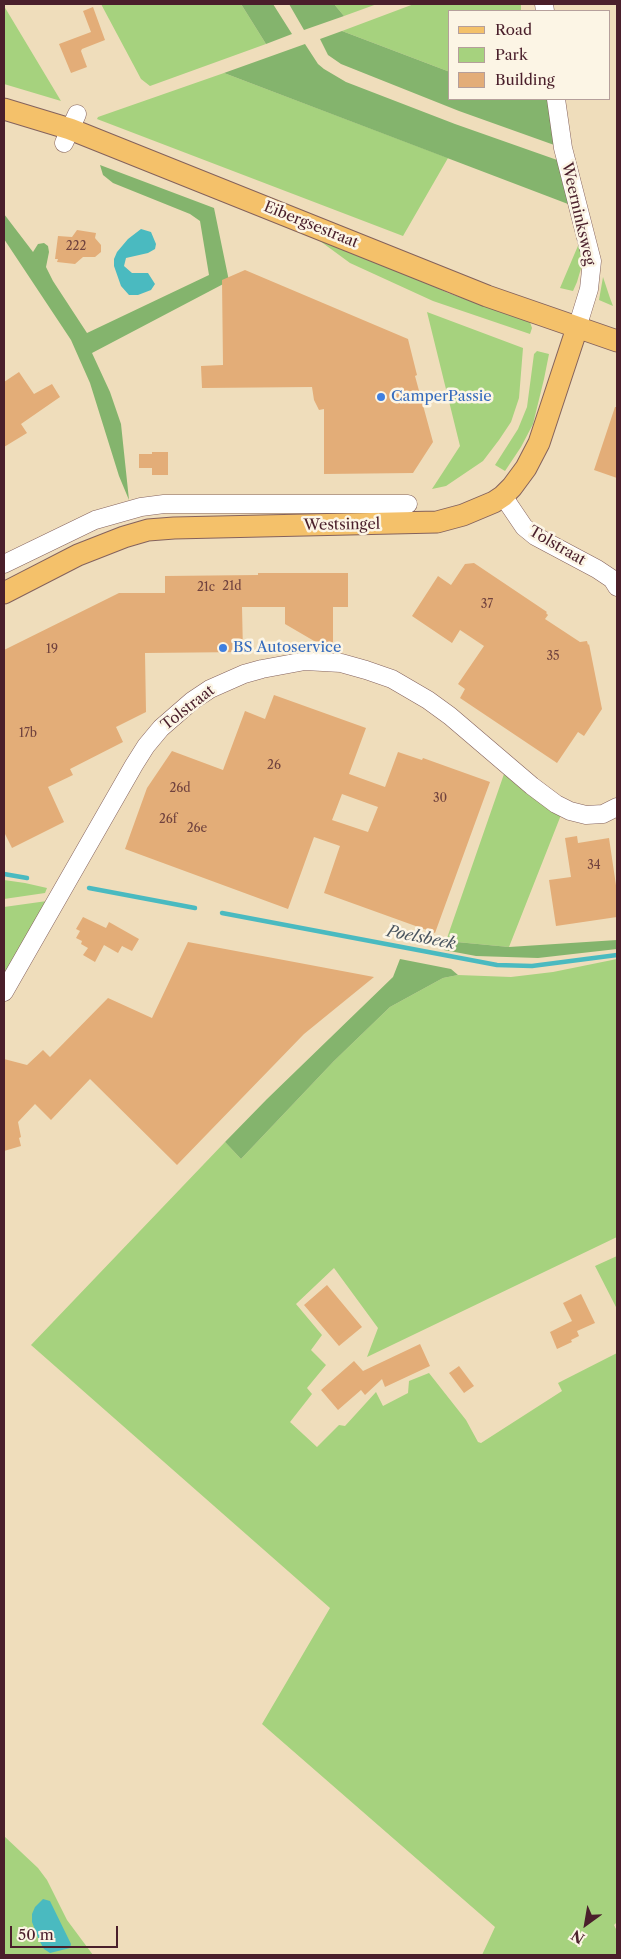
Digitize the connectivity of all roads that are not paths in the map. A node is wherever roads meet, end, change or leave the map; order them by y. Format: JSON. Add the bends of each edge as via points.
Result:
{"nodes":[{"id":1,"x":556,"y":100,"type":"edge"},
{"id":2,"x":4,"y":109,"type":"edge"},
{"id":3,"x":577,"y":328,"type":"junction"},
{"id":4,"x":617,"y":341,"type":"edge"},
{"id":5,"x":503,"y":496,"type":"junction"},
{"id":6,"x":408,"y":504,"type":"dead end"},
{"id":7,"x":4,"y":564,"type":"edge"},
{"id":8,"x":617,"y":588,"type":"edge"},
{"id":9,"x":4,"y":593,"type":"edge"},
{"id":10,"x":617,"y":807,"type":"edge"},
{"id":11,"x":4,"y":992,"type":"edge"}],
"edges":[{"from":1,"to":3,"type":"street","name":"Weerninksweg","via":[[563,148],[592,261],[589,289]]},
{"from":2,"to":3,"type":"main road","name":"Eibergsestraat","via":[[70,129],[487,296]]},
{"from":3,"to":4,"type":"main road","name":"Eibergsestraat"},
{"from":3,"to":5,"type":"main road","name":"Westsingel","via":[[539,443],[526,468]]},
{"from":5,"to":8,"type":"street","name":"Tolstraat","via":[[515,516],[535,536],[597,569],[612,579]]},
{"from":5,"to":9,"type":"main road","name":"Westsingel","via":[[463,515],[437,522],[148,530],[78,555]]},
{"from":6,"to":7,"type":"street","name":"Westsingel","via":[[164,504],[142,507],[95,520]]},
{"from":10,"to":11,"type":"street","name":"Tolstraat","via":[[603,814],[586,815],[556,804],[450,716],[392,679],[342,663],[304,662],[253,671],[210,688],[175,714],[146,746]]}]}
